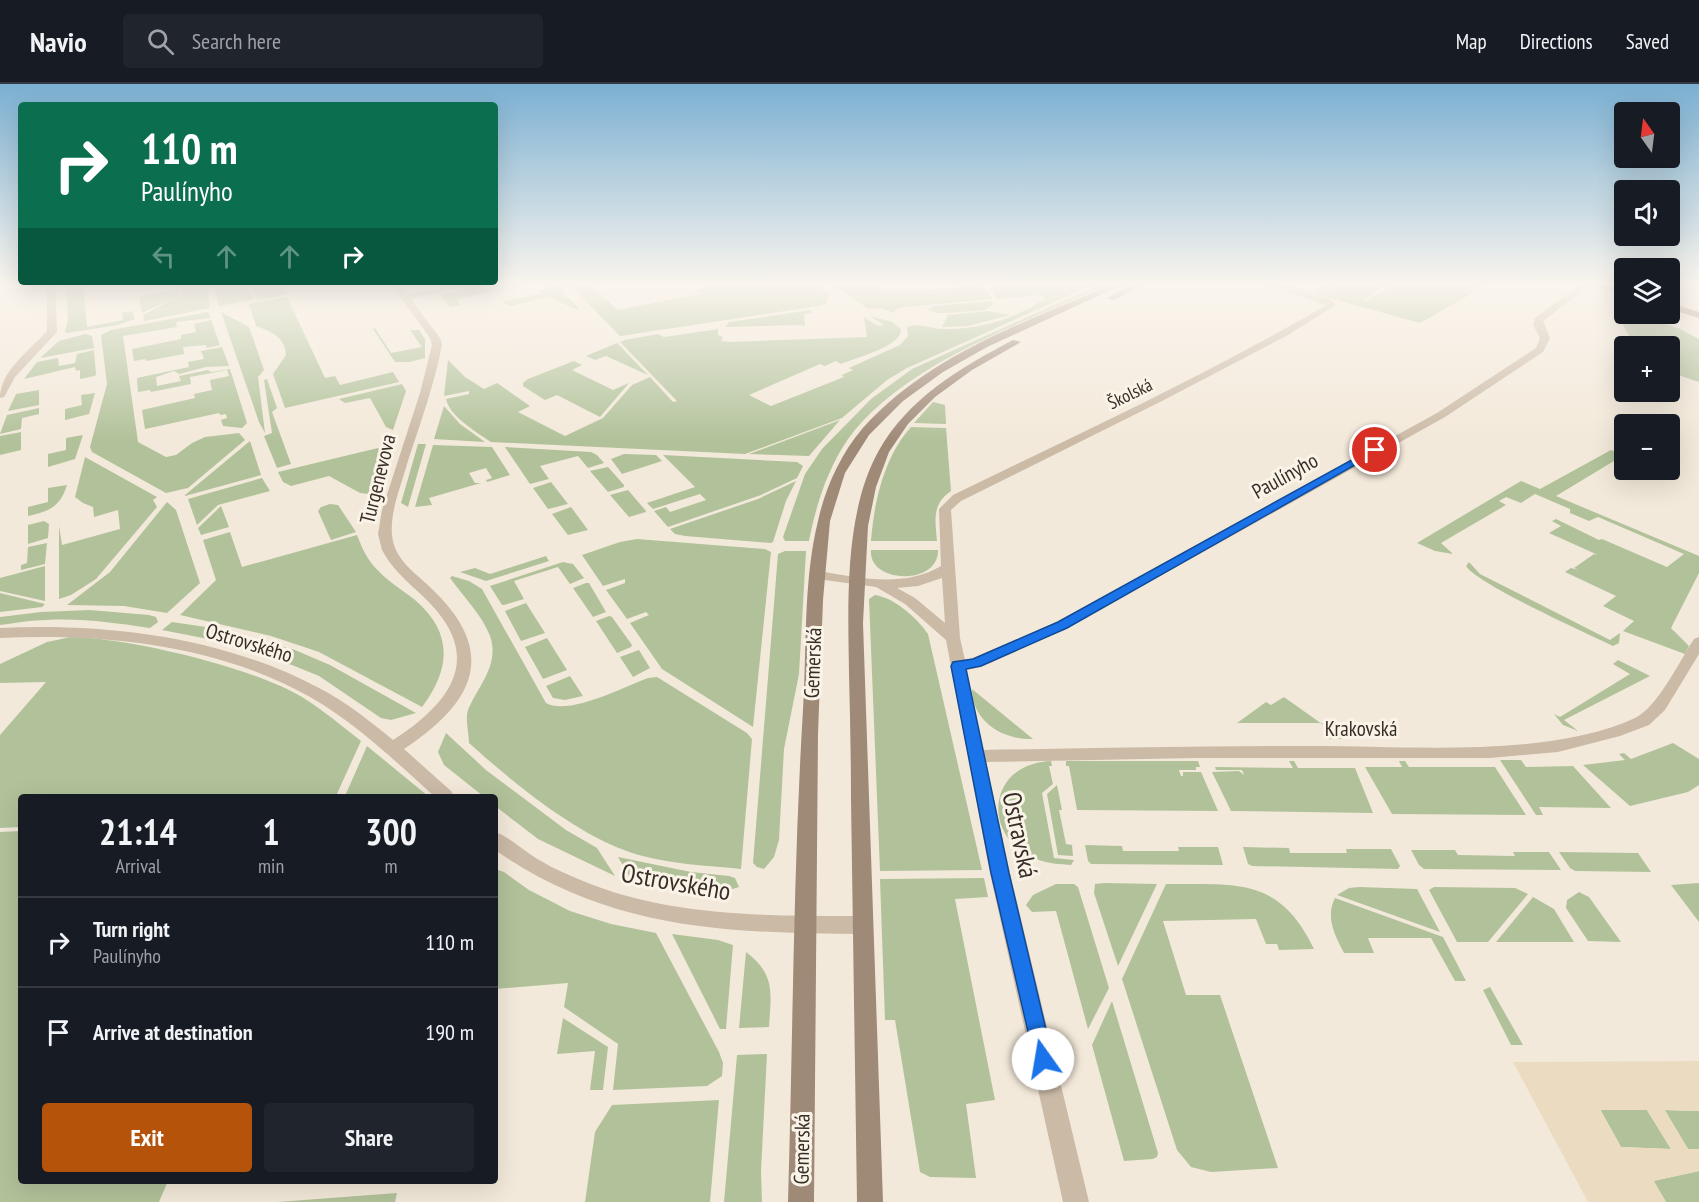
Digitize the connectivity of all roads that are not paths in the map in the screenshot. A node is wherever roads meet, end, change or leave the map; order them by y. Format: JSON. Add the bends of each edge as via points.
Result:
{"nodes":[{"id":1,"x":48,"y":336,"type":"edge"},
{"id":2,"x":434,"y":336,"type":"edge"},
{"id":3,"x":1007,"y":336,"type":"edge"},
{"id":4,"x":1029,"y":336,"type":"edge"},
{"id":5,"x":1279,"y":336,"type":"edge"},
{"id":6,"x":1544,"y":336,"type":"edge"},
{"id":7,"x":0,"y":395,"type":"edge"},
{"id":8,"x":974,"y":489,"type":"joint"},
{"id":9,"x":948,"y":568,"type":"junction"},
{"id":10,"x":817,"y":575,"type":"junction"},
{"id":11,"x":856,"y":580,"type":"junction"},
{"id":12,"x":874,"y":582,"type":"junction"},
{"id":13,"x":0,"y":633,"type":"edge"},
{"id":14,"x":953,"y":638,"type":"junction"},
{"id":15,"x":1699,"y":642,"type":"edge"},
{"id":16,"x":958,"y":666,"type":"junction"},
{"id":17,"x":392,"y":749,"type":"junction"},
{"id":18,"x":976,"y":756,"type":"junction"},
{"id":19,"x":443,"y":794,"type":"edge"},
{"id":20,"x":498,"y":842,"type":"edge"},
{"id":21,"x":807,"y":925,"type":"junction"},
{"id":22,"x":862,"y":925,"type":"junction"},
{"id":23,"x":801,"y":1202,"type":"edge"},
{"id":24,"x":870,"y":1202,"type":"edge"},
{"id":25,"x":1076,"y":1202,"type":"edge"}],
"edges":[{"from":1,"to":7,"type":"street","via":[[10,376]]},
{"from":2,"to":17,"type":"street","name":"Turgenevova","via":[[437,345],[394,491],[385,537],[390,555],[400,569],[435,600],[456,626],[464,642],[465,663],[452,697],[434,719]]},
{"from":3,"to":10,"type":"street","name":"Gemerská","via":[[960,358],[909,390],[879,416],[845,462],[834,486]]},
{"from":4,"to":11,"type":"street","name":"Gemerská","via":[[987,356],[937,389],[892,435],[879,459],[861,517]]},
{"from":5,"to":8,"type":"street","name":"Školská"},
{"from":6,"to":16,"type":"street","name":"Paulínyho","via":[[1540,350],[1441,415],[1062,625],[976,663]]},
{"from":8,"to":9,"type":"street","name":"Ostravská","via":[[945,509]]},
{"from":9,"to":12,"type":"street","via":[[913,583]]},
{"from":9,"to":14,"type":"street","name":"Ostravská"},
{"from":10,"to":11,"type":"street"},
{"from":10,"to":21,"type":"street","name":"Gemerská"},
{"from":11,"to":12,"type":"street"},
{"from":11,"to":22,"type":"street","name":"Gemerská"},
{"from":12,"to":14,"type":"street","via":[[910,601]]},
{"from":13,"to":17,"type":"street","name":"Ostrovského","via":[[62,631],[103,635],[236,661],[314,692]]},
{"from":14,"to":16,"type":"street","name":"Ostravská"},
{"from":15,"to":18,"type":"street","name":"Krakovská","via":[[1659,706],[1643,721],[1558,746],[1490,752]]},
{"from":16,"to":18,"type":"street","name":"Ostravská"},
{"from":17,"to":19,"type":"street","name":"Ostrovského"},
{"from":18,"to":25,"type":"street","name":"Ostravská"},
{"from":20,"to":21,"type":"street","name":"Ostrovského","via":[[543,873],[654,911]]},
{"from":21,"to":22,"type":"street","name":"Ostrovského"},
{"from":21,"to":23,"type":"street","name":"Gemerská"},
{"from":22,"to":24,"type":"street","name":"Gemerská"}]}
